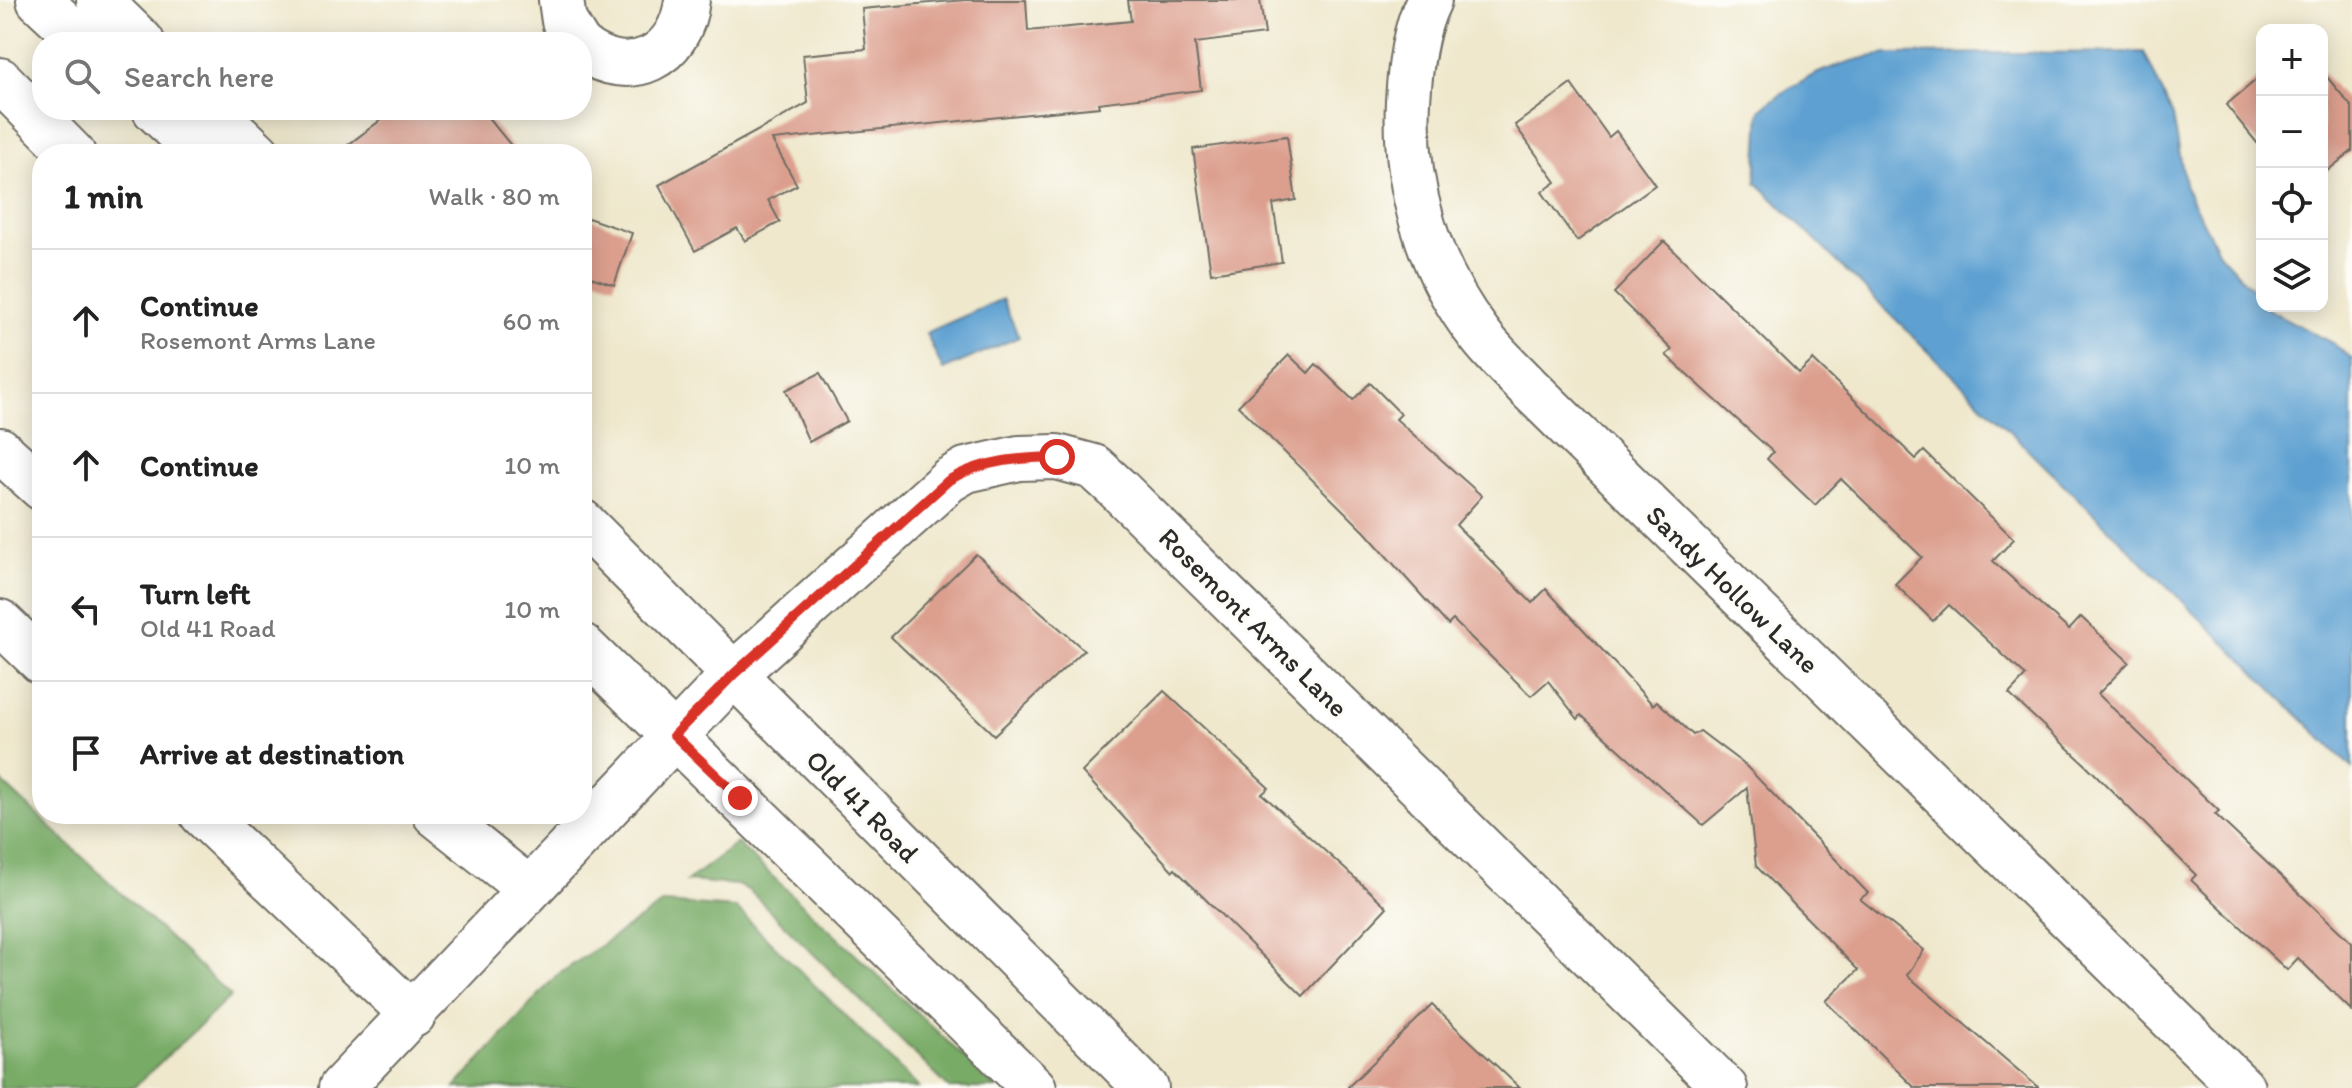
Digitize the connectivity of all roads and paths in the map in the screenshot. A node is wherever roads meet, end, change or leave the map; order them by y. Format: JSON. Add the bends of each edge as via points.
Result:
{"nodes":[{"id":1,"x":39,"y":0,"type":"edge"},
{"id":2,"x":99,"y":0,"type":"edge"},
{"id":3,"x":561,"y":0,"type":"edge"},
{"id":4,"x":687,"y":0,"type":"edge"},
{"id":5,"x":1429,"y":0,"type":"edge"},
{"id":6,"x":73,"y":32,"type":"edge"},
{"id":7,"x":132,"y":32,"type":"edge"},
{"id":8,"x":571,"y":32,"type":"edge"},
{"id":9,"x":592,"y":55,"type":"edge"},
{"id":10,"x":0,"y":80,"type":"edge"},
{"id":11,"x":32,"y":112,"type":"edge"},
{"id":12,"x":39,"y":120,"type":"edge"},
{"id":13,"x":166,"y":120,"type":"edge"},
{"id":14,"x":222,"y":120,"type":"edge"},
{"id":15,"x":63,"y":144,"type":"edge"},
{"id":16,"x":191,"y":144,"type":"edge"},
{"id":17,"x":248,"y":144,"type":"edge"},
{"id":18,"x":0,"y":450,"type":"edge"},
{"id":19,"x":32,"y":479,"type":"edge"},
{"id":20,"x":592,"y":532,"type":"edge"},
{"id":21,"x":0,"y":622,"type":"edge"},
{"id":22,"x":32,"y":652,"type":"edge"},
{"id":23,"x":592,"y":656,"type":"edge"},
{"id":24,"x":734,"y":674,"type":"junction"},
{"id":25,"x":674,"y":735,"type":"junction"},
{"id":26,"x":592,"y":822,"type":"edge"},
{"id":27,"x":212,"y":824,"type":"edge"},
{"id":28,"x":448,"y":824,"type":"edge"},
{"id":29,"x":590,"y":824,"type":"edge"},
{"id":30,"x":529,"y":889,"type":"junction"},
{"id":31,"x":413,"y":1015,"type":"junction"},
{"id":32,"x":341,"y":1088,"type":"edge"},
{"id":33,"x":1034,"y":1088,"type":"edge"},
{"id":34,"x":1146,"y":1088,"type":"edge"},
{"id":35,"x":1725,"y":1088,"type":"edge"},
{"id":36,"x":2242,"y":1088,"type":"edge"}],
"edges":[{"from":1,"to":6,"type":"street"},
{"from":2,"to":7,"type":"street"},
{"from":3,"to":8,"type":"street"},
{"from":4,"to":9,"type":"street","via":[[685,22],[674,41],[648,60],[627,65]]},
{"from":5,"to":36,"type":"street","name":"Sandy Hollow Lane","via":[[1410,76],[1406,139],[1415,204],[1440,273],[1479,334]]},
{"from":10,"to":11,"type":"street"},
{"from":12,"to":15,"type":"street"},
{"from":13,"to":16,"type":"street"},
{"from":14,"to":17,"type":"street"},
{"from":18,"to":19,"type":"street"},
{"from":20,"to":24,"type":"street","name":"Old 41 Road"},
{"from":21,"to":22,"type":"street"},
{"from":23,"to":25,"type":"street"},
{"from":24,"to":25,"type":"street","name":"Rosemont Arms Lane"},
{"from":24,"to":34,"type":"street","name":"Old 41 Road"},
{"from":24,"to":35,"type":"street","name":"Rosemont Arms Lane","via":[[913,511],[966,470],[1019,458],[1057,457],[1094,467]]},
{"from":25,"to":26,"type":"street","name":"Rosemont Arms Lane"},
{"from":25,"to":33,"type":"street"},
{"from":27,"to":31,"type":"street"},
{"from":28,"to":30,"type":"street"},
{"from":29,"to":30,"type":"street","name":"Rosemont Arms Lane"},
{"from":30,"to":31,"type":"street","name":"Rosemont Arms Lane"},
{"from":31,"to":32,"type":"street","name":"Rosemont Arms Lane"}]}
